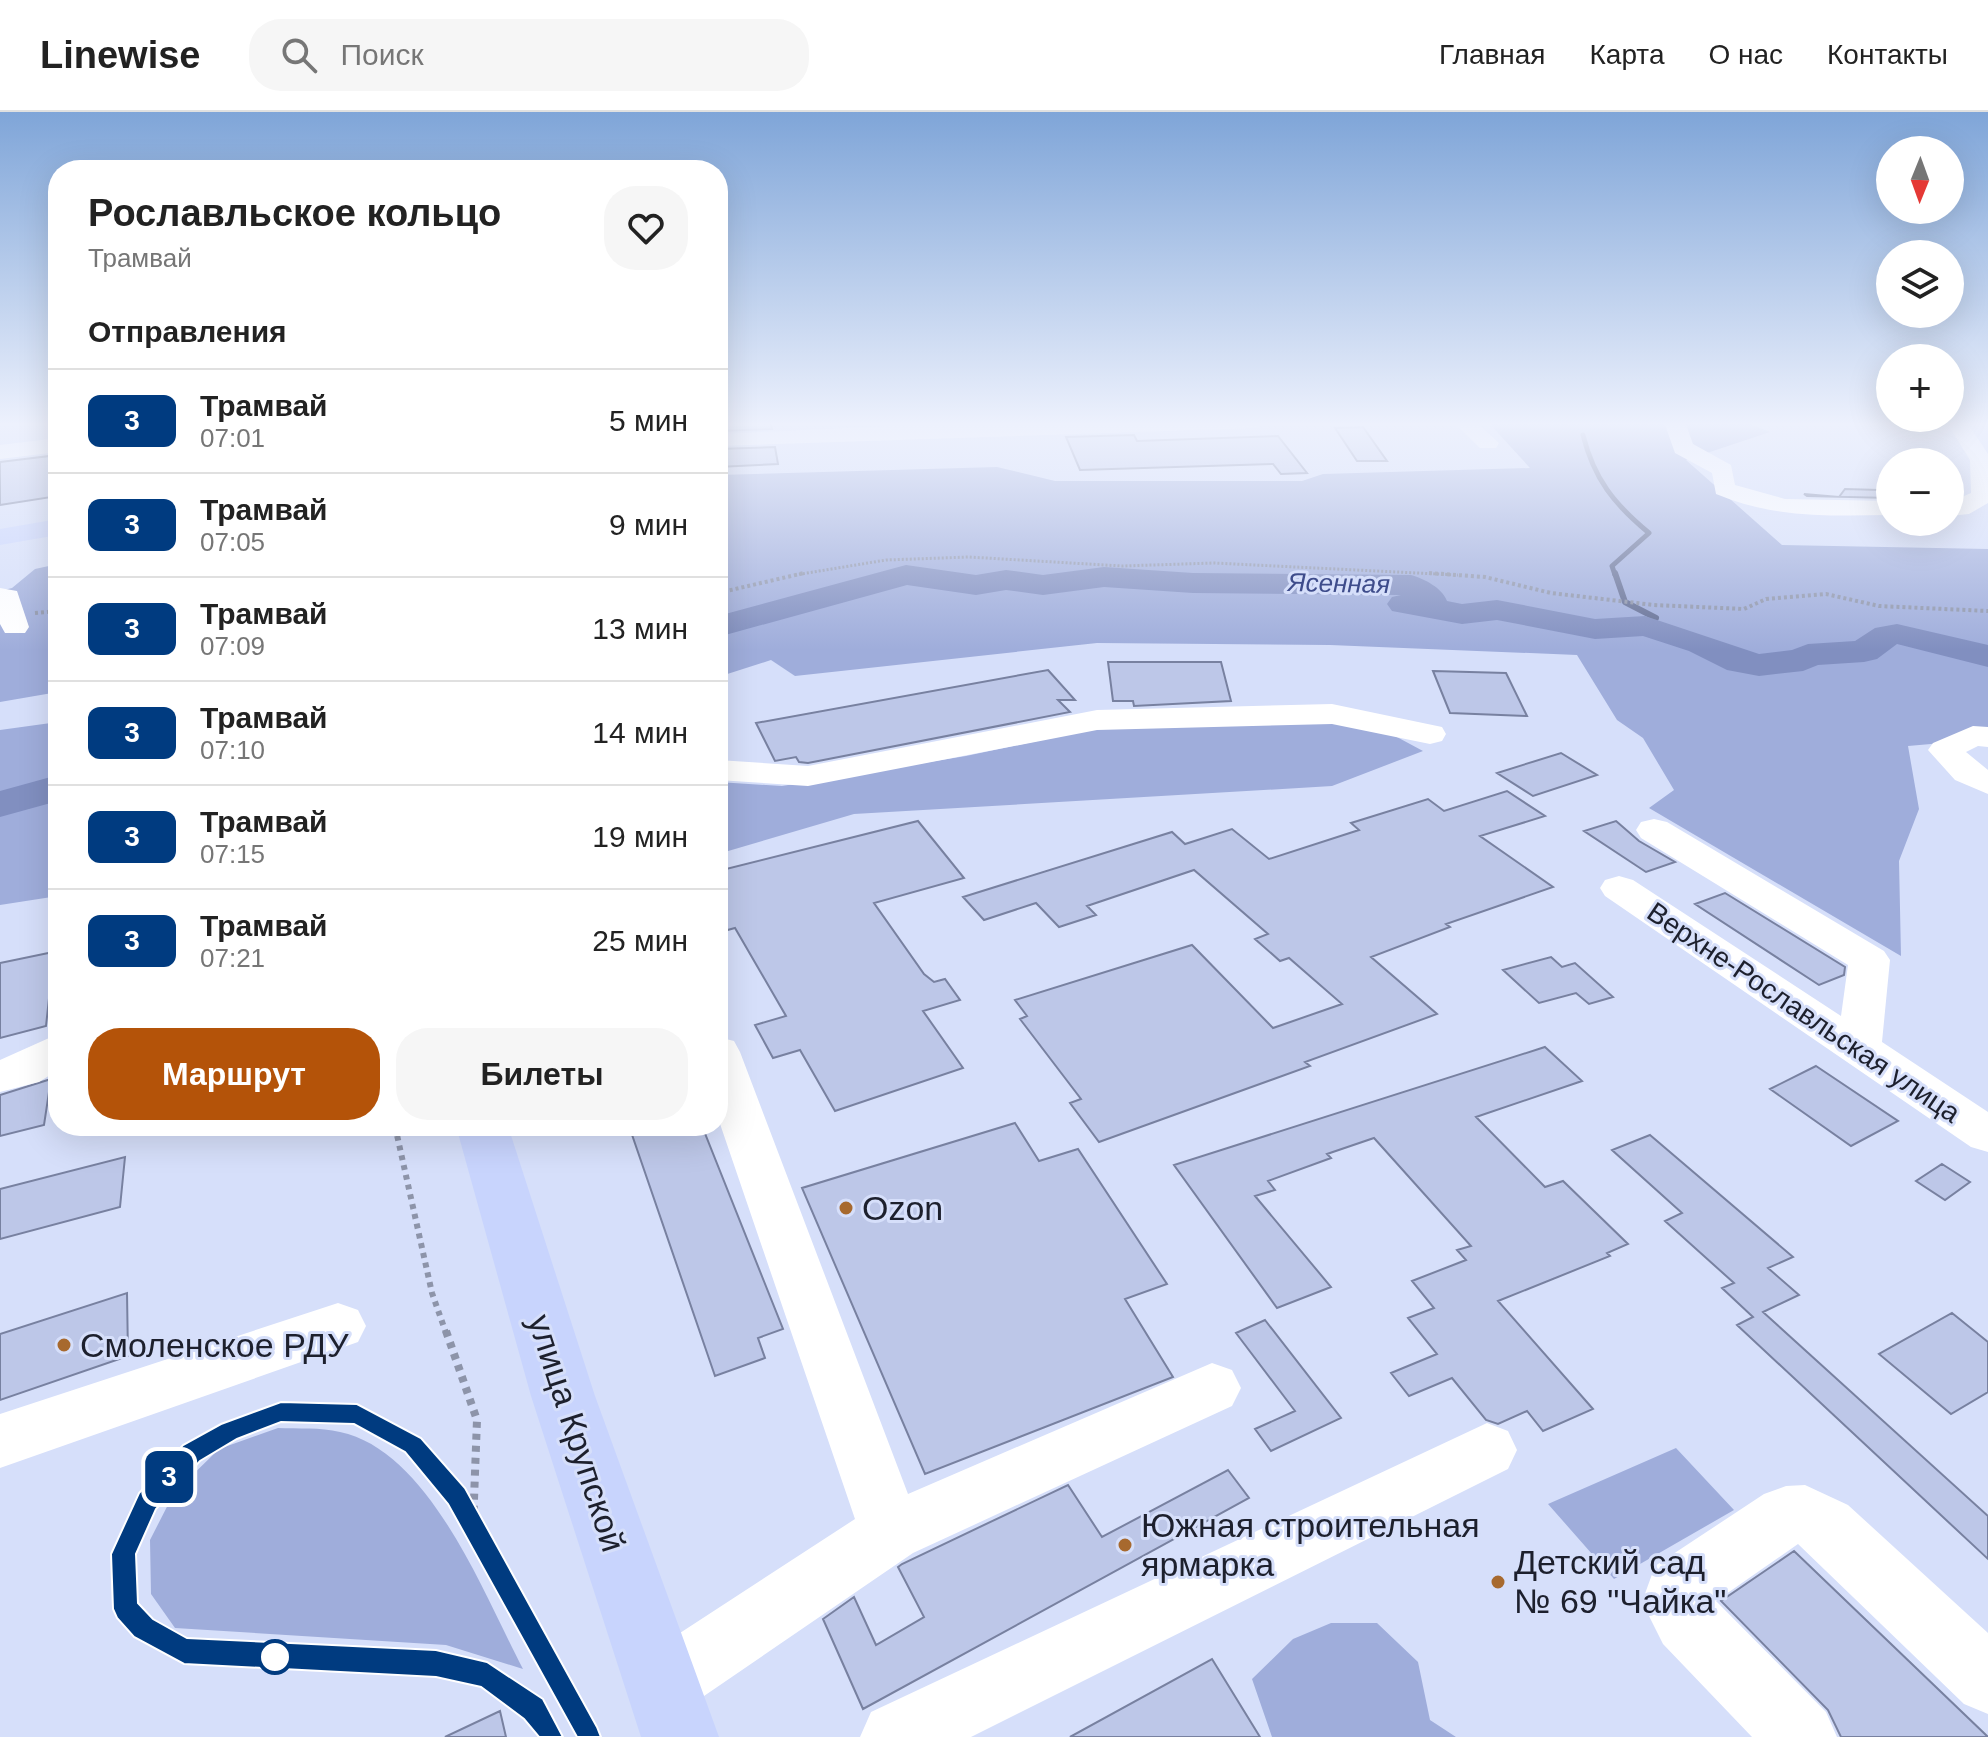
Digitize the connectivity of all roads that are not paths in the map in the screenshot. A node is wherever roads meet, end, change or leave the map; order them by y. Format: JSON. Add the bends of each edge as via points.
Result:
{"nodes":[{"id":1,"x":1742,"y":498,"type":"edge"},
{"id":2,"x":1876,"y":508,"type":"edge"},
{"id":3,"x":48,"y":529,"type":"edge"},
{"id":4,"x":48,"y":535,"type":"edge"},
{"id":5,"x":0,"y":539,"type":"edge"},
{"id":6,"x":0,"y":596,"type":"edge"},
{"id":7,"x":15,"y":627,"type":"dead end"},
{"id":8,"x":1430,"y":734,"type":"dead end"},
{"id":9,"x":1988,"y":737,"type":"edge"},
{"id":10,"x":728,"y":771,"type":"edge"},
{"id":11,"x":1988,"y":784,"type":"edge"},
{"id":12,"x":1654,"y":830,"type":"dead end"},
{"id":13,"x":1619,"y":888,"type":"dead end"},
{"id":14,"x":1859,"y":1049,"type":"junction"},
{"id":15,"x":48,"y":1055,"type":"edge"},
{"id":16,"x":0,"y":1076,"type":"edge"},
{"id":17,"x":728,"y":1080,"type":"edge"},
{"id":18,"x":1988,"y":1135,"type":"edge"},
{"id":19,"x":485,"y":1136,"type":"edge"},
{"id":20,"x":338,"y":1326,"type":"dead end"},
{"id":21,"x":1212,"y":1388,"type":"dead end"},
{"id":22,"x":0,"y":1441,"type":"edge"},
{"id":23,"x":1487,"y":1450,"type":"dead end"},
{"id":24,"x":891,"y":1532,"type":"junction"},
{"id":25,"x":1988,"y":1680,"type":"edge"},
{"id":26,"x":670,"y":1711,"type":"edge"},
{"id":27,"x":896,"y":1737,"type":"edge"},
{"id":28,"x":1801,"y":1737,"type":"edge"}],
"edges":[{"from":1,"to":2,"type":"street","via":[[1776,508]]},
{"from":3,"to":5,"type":"main road"},
{"from":4,"to":5,"type":"main road"},
{"from":6,"to":7,"type":"street","via":[[7,597]]},
{"from":8,"to":10,"type":"street","via":[[1332,714],[1097,720],[808,776]]},
{"from":9,"to":11,"type":"street","via":[[1973,736],[1945,750],[1967,773]]},
{"from":12,"to":14,"type":"street","via":[[1869,960]]},
{"from":13,"to":14,"type":"street","name":"Верхне-Рославльская улица"},
{"from":14,"to":18,"type":"street","name":"Верхне-Рославльская улица"},
{"from":15,"to":16,"type":"street","via":[[23,1071]]},
{"from":17,"to":24,"type":"street"},
{"from":19,"to":26,"type":"main road","name":"улица Крупской","via":[[563,1396]]},
{"from":20,"to":22,"type":"street"},
{"from":21,"to":24,"type":"street"},
{"from":23,"to":27,"type":"street"},
{"from":24,"to":26,"type":"street"},
{"from":25,"to":28,"type":"street","via":[[1826,1526],[1805,1514],[1786,1515],[1678,1589],[1675,1602]]}]}
